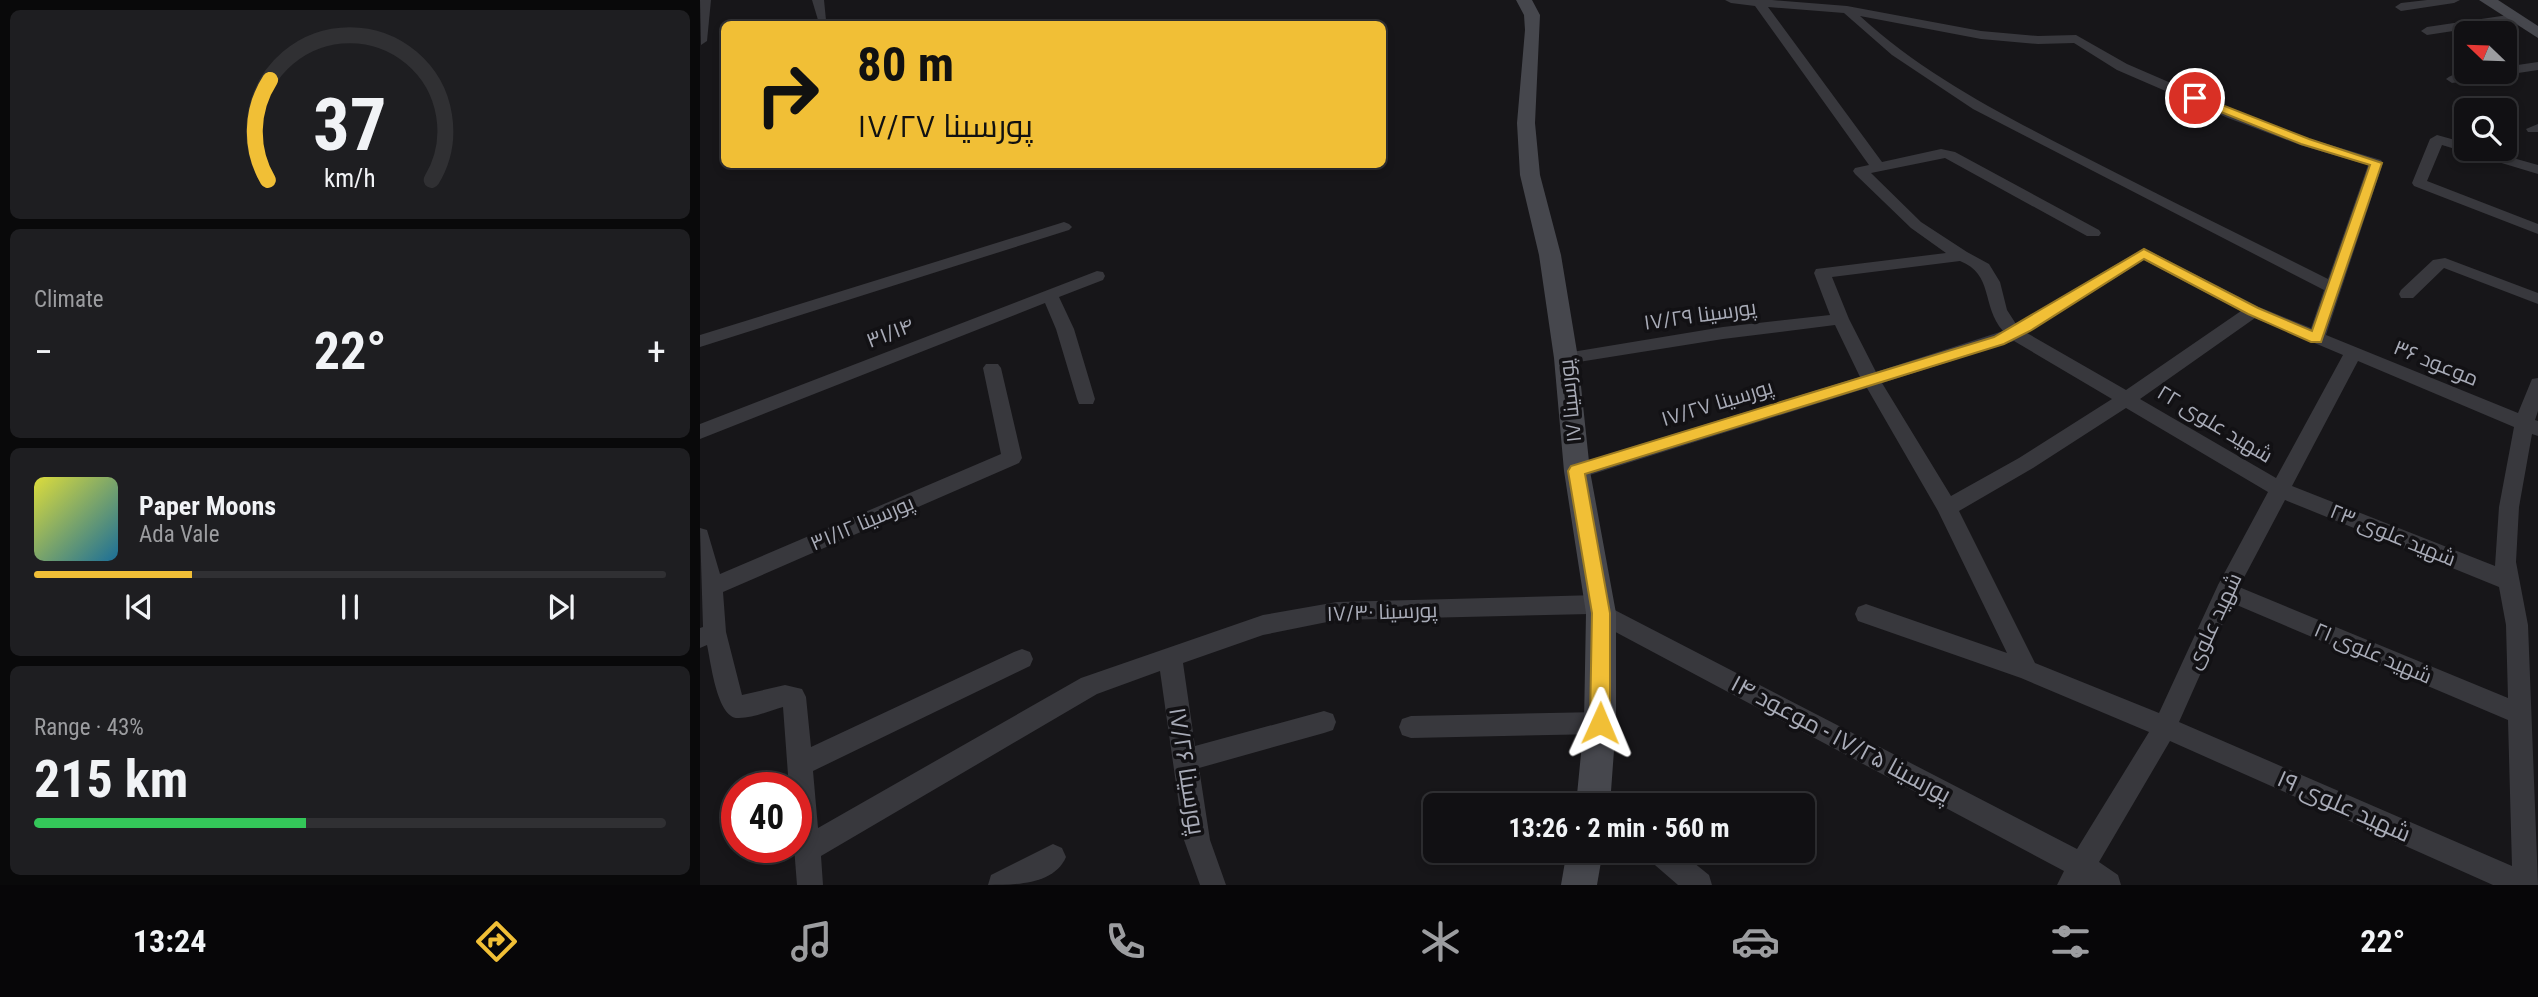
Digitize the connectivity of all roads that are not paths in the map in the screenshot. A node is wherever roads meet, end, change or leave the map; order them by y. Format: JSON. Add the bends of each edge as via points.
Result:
{"nodes":[{"id":1,"x":705,"y":0,"type":"edge"},
{"id":2,"x":818,"y":0,"type":"edge"},
{"id":3,"x":1524,"y":0,"type":"edge"},
{"id":4,"x":1731,"y":0,"type":"edge"},
{"id":5,"x":2454,"y":0,"type":"edge"},
{"id":6,"x":2487,"y":0,"type":"edge"},
{"id":7,"x":1759,"y":3,"type":"junction"},
{"id":8,"x":2400,"y":7,"type":"dead end"},
{"id":9,"x":1847,"y":10,"type":"junction"},
{"id":10,"x":822,"y":16,"type":"dead end"},
{"id":11,"x":2515,"y":18,"type":"junction"},
{"id":12,"x":2427,"y":31,"type":"dead end"},
{"id":13,"x":2538,"y":33,"type":"edge"},
{"id":14,"x":701,"y":41,"type":"edge"},
{"id":15,"x":2538,"y":66,"type":"edge"},
{"id":16,"x":2517,"y":69,"type":"edge"},
{"id":17,"x":2454,"y":145,"type":"edge"},
{"id":18,"x":2507,"y":161,"type":"edge"},
{"id":19,"x":1878,"y":167,"type":"junction"},
{"id":20,"x":2538,"y":170,"type":"edge"},
{"id":21,"x":1064,"y":227,"type":"dead end"},
{"id":22,"x":2538,"y":229,"type":"edge"},
{"id":23,"x":2093,"y":233,"type":"dead end"},
{"id":24,"x":2144,"y":253,"type":"joint"},
{"id":25,"x":1961,"y":256,"type":"junction"},
{"id":26,"x":1097,"y":276,"type":"dead end"},
{"id":27,"x":2334,"y":288,"type":"junction"},
{"id":28,"x":2407,"y":294,"type":"dead end"},
{"id":29,"x":1050,"y":295,"type":"junction"},
{"id":30,"x":2538,"y":299,"type":"edge"},
{"id":31,"x":2253,"y":311,"type":"junction"},
{"id":32,"x":1840,"y":319,"type":"junction"},
{"id":33,"x":2014,"y":333,"type":"junction"},
{"id":34,"x":2316,"y":339,"type":"junction"},
{"id":35,"x":700,"y":341,"type":"edge"},
{"id":36,"x":2353,"y":353,"type":"junction"},
{"id":37,"x":1566,"y":358,"type":"junction"},
{"id":38,"x":992,"y":368,"type":"dead end"},
{"id":39,"x":1870,"y":378,"type":"junction"},
{"id":40,"x":2538,"y":384,"type":"edge"},
{"id":41,"x":2128,"y":398,"type":"junction"},
{"id":42,"x":1086,"y":399,"type":"dead end"},
{"id":43,"x":2531,"y":426,"type":"edge"},
{"id":44,"x":700,"y":432,"type":"edge"},
{"id":45,"x":1577,"y":471,"type":"junction"},
{"id":46,"x":2279,"y":489,"type":"junction"},
{"id":47,"x":1947,"y":508,"type":"junction"},
{"id":48,"x":700,"y":536,"type":"edge"},
{"id":49,"x":2508,"y":581,"type":"junction"},
{"id":50,"x":712,"y":587,"type":"junction"},
{"id":51,"x":2226,"y":591,"type":"junction"},
{"id":52,"x":1599,"y":608,"type":"junction"},
{"id":53,"x":1866,"y":614,"type":"dead end"},
{"id":54,"x":708,"y":635,"type":"edge"},
{"id":55,"x":1172,"y":655,"type":"junction"},
{"id":56,"x":1022,"y":659,"type":"dead end"},
{"id":57,"x":2027,"y":670,"type":"junction"},
{"id":58,"x":2520,"y":714,"type":"junction"},
{"id":59,"x":1324,"y":722,"type":"dead end"},
{"id":60,"x":1600,"y":723,"type":"junction"},
{"id":61,"x":1411,"y":727,"type":"dead end"},
{"id":62,"x":2165,"y":727,"type":"junction"},
{"id":63,"x":1186,"y":760,"type":"junction"},
{"id":64,"x":800,"y":765,"type":"junction"},
{"id":65,"x":801,"y":772,"type":"edge"},
{"id":66,"x":1596,"y":793,"type":"edge"},
{"id":67,"x":812,"y":846,"type":"edge"},
{"id":68,"x":1053,"y":857,"type":"dead end"},
{"id":69,"x":808,"y":863,"type":"edge"},
{"id":70,"x":1583,"y":863,"type":"edge"},
{"id":71,"x":1673,"y":863,"type":"edge"},
{"id":72,"x":2076,"y":875,"type":"edge"},
{"id":73,"x":810,"y":885,"type":"edge"},
{"id":74,"x":1001,"y":885,"type":"edge"},
{"id":75,"x":1213,"y":885,"type":"edge"},
{"id":76,"x":1579,"y":885,"type":"edge"},
{"id":77,"x":1699,"y":885,"type":"edge"},
{"id":78,"x":2108,"y":885,"type":"edge"},
{"id":79,"x":2525,"y":885,"type":"edge"}],
"edges":[{"from":1,"to":14,"type":"street"},
{"from":2,"to":10,"type":"street"},
{"from":3,"to":37,"type":"street","name":"پورسینا ۱۷","via":[[1533,30],[1526,122],[1530,175],[1550,255]]},
{"from":4,"to":7,"type":"street"},
{"from":5,"to":8,"type":"street"},
{"from":6,"to":11,"type":"street"},
{"from":7,"to":9,"type":"street"},
{"from":7,"to":19,"type":"street"},
{"from":9,"to":27,"type":"street","via":[[1894,50],[2002,120]]},
{"from":9,"to":27,"type":"street","via":[[1981,35],[2076,39],[2122,67],[2233,115],[2376,163]]},
{"from":11,"to":12,"type":"street"},
{"from":11,"to":13,"type":"street"},
{"from":15,"to":16,"type":"street"},
{"from":17,"to":22,"type":"street","via":[[2437,139],[2419,183]]},
{"from":18,"to":20,"type":"street"},
{"from":19,"to":23,"type":"street","via":[[1946,153]]},
{"from":19,"to":25,"type":"street","via":[[1860,171],[1916,225]]},
{"from":21,"to":35,"type":"street"},
{"from":24,"to":31,"type":"street","name":"موعود ۳۶"},
{"from":24,"to":33,"type":"street","name":"پورسینا ۱۷/۲۷"},
{"from":25,"to":32,"type":"street","via":[[1822,273]]},
{"from":25,"to":33,"type":"street","via":[[1992,275],[2002,319]]},
{"from":26,"to":29,"type":"street","name":"۳۱/۱۴"},
{"from":27,"to":34,"type":"street"},
{"from":28,"to":30,"type":"street","via":[[2438,264],[2445,264]]},
{"from":29,"to":42,"type":"street"},
{"from":29,"to":44,"type":"street","name":"۳۱/۱۴"},
{"from":31,"to":34,"type":"street","name":"موعود ۳۶"},
{"from":31,"to":41,"type":"street"},
{"from":32,"to":37,"type":"street","name":"پورسینا ۱۷/۲۹"},
{"from":32,"to":39,"type":"street"},
{"from":33,"to":39,"type":"street","name":"پورسینا ۱۷/۲۷"},
{"from":33,"to":41,"type":"street","name":"شهید علوی ۲۲"},
{"from":34,"to":36,"type":"street","name":"موعود ۳۶"},
{"from":36,"to":43,"type":"street","name":"موعود ۳۶"},
{"from":36,"to":46,"type":"street","name":"شهید علوی"},
{"from":37,"to":45,"type":"street","name":"پورسینا ۱۷"},
{"from":38,"to":50,"type":"street","name":"پورسینا ۳۱/۱۲","via":[[1012,458]]},
{"from":39,"to":45,"type":"street","name":"پورسینا ۱۷/۲۷"},
{"from":39,"to":47,"type":"street"},
{"from":40,"to":43,"type":"street"},
{"from":41,"to":46,"type":"street","name":"شهید علوی ۲۲"},
{"from":41,"to":47,"type":"street","via":[[2016,471]]},
{"from":43,"to":49,"type":"street","via":[[2509,507]]},
{"from":45,"to":52,"type":"street","name":"پورسینا ۱۷"},
{"from":46,"to":49,"type":"street","name":"شهید علوی ۲۳"},
{"from":46,"to":51,"type":"street","name":"شهید علوی"},
{"from":47,"to":57,"type":"street"},
{"from":48,"to":50,"type":"street"},
{"from":49,"to":58,"type":"street","via":[[2517,625]]},
{"from":50,"to":54,"type":"street"},
{"from":51,"to":58,"type":"street","name":"شهید علوی ۲۱"},
{"from":51,"to":62,"type":"street","name":"شهید علوی"},
{"from":52,"to":55,"type":"street","name":"پورسینا ۱۷/۳۰","via":[[1337,611],[1263,625]]},
{"from":52,"to":60,"type":"street","name":"پورسینا ۱۷"},
{"from":52,"to":72,"type":"street","name":"پورسینا ۱۷/۲۵ - موعود ۱۴"},
{"from":53,"to":57,"type":"street","name":"شهید علوی ۱۹"},
{"from":54,"to":64,"type":"street","via":[[737,708],[794,696]]},
{"from":55,"to":63,"type":"street","name":"پورسینا ۱۷/۲۶"},
{"from":55,"to":67,"type":"street","name":"پورسینا ۱۷/۳۰","via":[[1089,685]]},
{"from":56,"to":64,"type":"street"},
{"from":57,"to":62,"type":"street","name":"شهید علوی ۱۹"},
{"from":58,"to":79,"type":"street"},
{"from":59,"to":63,"type":"street"},
{"from":60,"to":61,"type":"street"},
{"from":60,"to":66,"type":"street","name":"پورسینا ۱۷"},
{"from":62,"to":72,"type":"street","name":"شهید علوی"},
{"from":62,"to":79,"type":"street","name":"شهید علوی ۱۹"},
{"from":63,"to":75,"type":"street","name":"پورسینا ۱۷/۲۶","via":[[1197,840]]},
{"from":64,"to":65,"type":"street"},
{"from":68,"to":74,"type":"street"},
{"from":69,"to":73,"type":"street"},
{"from":70,"to":76,"type":"street"},
{"from":71,"to":77,"type":"street"},
{"from":72,"to":78,"type":"street","name":"پورسینا ۱۷/۲۵ - موعود ۱۴"}]}
